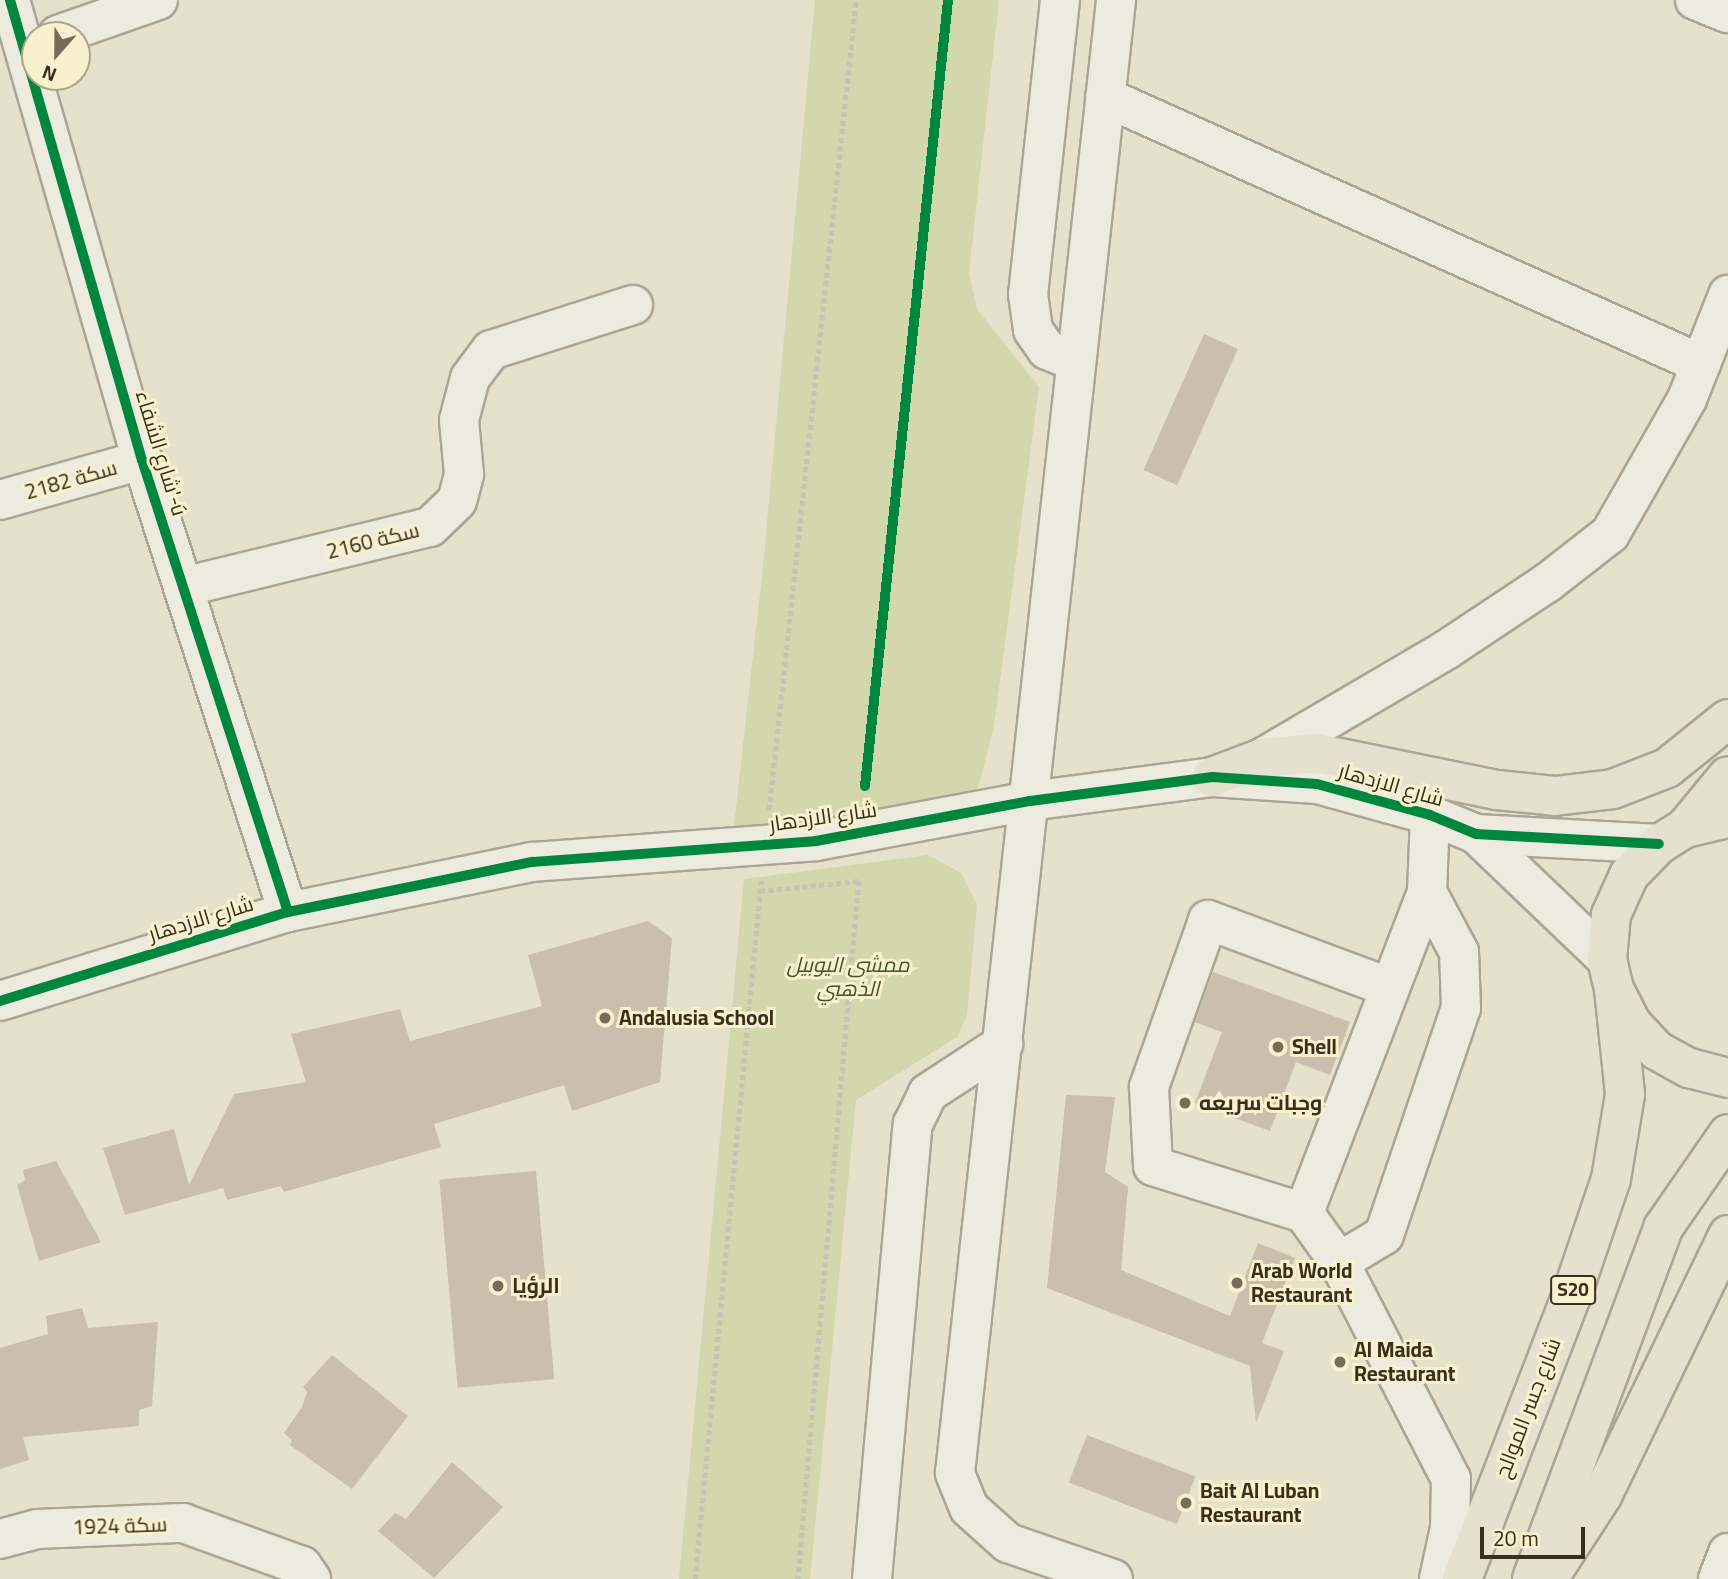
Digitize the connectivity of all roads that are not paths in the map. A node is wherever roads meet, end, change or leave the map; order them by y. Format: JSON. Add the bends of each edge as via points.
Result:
{"nodes":[{"id":1,"x":10,"y":0,"type":"edge"},
{"id":2,"x":158,"y":0,"type":"edge"},
{"id":3,"x":1060,"y":0,"type":"edge"},
{"id":4,"x":1116,"y":0,"type":"edge"},
{"id":5,"x":1695,"y":0,"type":"edge"},
{"id":6,"x":1728,"y":13,"type":"edge"},
{"id":7,"x":24,"y":21,"type":"edge"},
{"id":8,"x":91,"y":24,"type":"edge"},
{"id":9,"x":51,"y":91,"type":"edge"},
{"id":10,"x":1105,"y":97,"type":"junction"},
{"id":11,"x":1728,"y":295,"type":"edge"},
{"id":12,"x":633,"y":305,"type":"dead end"},
{"id":13,"x":1076,"y":362,"type":"junction"},
{"id":14,"x":1701,"y":364,"type":"junction"},
{"id":15,"x":142,"y":460,"type":"junction"},
{"id":16,"x":0,"y":500,"type":"edge"},
{"id":17,"x":183,"y":587,"type":"junction"},
{"id":18,"x":1728,"y":719,"type":"edge"},
{"id":19,"x":1262,"y":758,"type":"junction"},
{"id":20,"x":1728,"y":776,"type":"edge"},
{"id":21,"x":1212,"y":777,"type":"junction"},
{"id":22,"x":1030,"y":801,"type":"junction"},
{"id":23,"x":1430,"y":815,"type":"junction"},
{"id":24,"x":1728,"y":818,"type":"edge"},
{"id":25,"x":1476,"y":834,"type":"junction"},
{"id":26,"x":1672,"y":836,"type":"junction"},
{"id":27,"x":1427,"y":892,"type":"junction"},
{"id":28,"x":288,"y":912,"type":"junction"},
{"id":29,"x":1611,"y":974,"type":"junction"},
{"id":30,"x":1388,"y":987,"type":"junction"},
{"id":31,"x":0,"y":1001,"type":"edge"},
{"id":32,"x":1003,"y":1044,"type":"junction"},
{"id":33,"x":1728,"y":1078,"type":"edge"},
{"id":34,"x":1728,"y":1134,"type":"edge"},
{"id":35,"x":1304,"y":1213,"type":"junction"},
{"id":36,"x":1728,"y":1235,"type":"edge"},
{"id":37,"x":1339,"y":1262,"type":"junction"},
{"id":38,"x":0,"y":1539,"type":"edge"},
{"id":39,"x":1728,"y":1553,"type":"edge"},
{"id":40,"x":311,"y":1579,"type":"edge"},
{"id":41,"x":872,"y":1579,"type":"edge"},
{"id":42,"x":1113,"y":1579,"type":"edge"},
{"id":43,"x":1439,"y":1579,"type":"edge"},
{"id":44,"x":1462,"y":1579,"type":"edge"},
{"id":45,"x":1532,"y":1579,"type":"edge"},
{"id":46,"x":1548,"y":1579,"type":"edge"},
{"id":47,"x":1718,"y":1579,"type":"edge"}],
"edges":[{"from":1,"to":7,"type":"street","name":"شارع الشفاء'-ú"},
{"from":2,"to":8,"type":"street"},
{"from":3,"to":13,"type":"street","via":[[1028,294],[1033,330],[1047,350]]},
{"from":4,"to":10,"type":"street"},
{"from":5,"to":6,"type":"street"},
{"from":9,"to":15,"type":"street","name":"شارع الشفاء'-ú"},
{"from":10,"to":13,"type":"street"},
{"from":10,"to":14,"type":"street"},
{"from":11,"to":14,"type":"street"},
{"from":12,"to":17,"type":"street","name":"سكة 2160","via":[[491,350],[470,378],[459,421],[464,474],[457,501],[430,527]]},
{"from":13,"to":22,"type":"street"},
{"from":14,"to":19,"type":"street","via":[[1687,400],[1609,534],[1547,583],[1446,650]]},
{"from":15,"to":16,"type":"street","name":"سكة 2182"},
{"from":15,"to":17,"type":"street","name":"شارع الشفاء'-ú"},
{"from":17,"to":28,"type":"street","name":"شارع الشفاء'-ú"},
{"from":18,"to":19,"type":"main road","via":[[1667,768],[1613,789],[1555,796],[1497,790],[1316,753]]},
{"from":19,"to":21,"type":"main road"},
{"from":20,"to":26,"type":"main road","number":"S20"},
{"from":21,"to":22,"type":"street","name":"شارع الازدهار"},
{"from":21,"to":23,"type":"street","name":"شارع الازدهار","via":[[1317,784]]},
{"from":22,"to":28,"type":"street","name":"شارع الازدهار","via":[[816,841],[532,862]]},
{"from":22,"to":32,"type":"street"},
{"from":23,"to":25,"type":"street","name":"شارع الازدهار"},
{"from":23,"to":27,"type":"street"},
{"from":24,"to":26,"type":"main road"},
{"from":25,"to":26,"type":"street","name":"شارع الازدهار"},
{"from":25,"to":29,"type":"street","name":"شارع الازدهار"},
{"from":26,"to":29,"type":"main road","number":"S20","via":[[1629,875],[1611,915]]},
{"from":27,"to":30,"type":"street"},
{"from":27,"to":37,"type":"street","via":[[1459,952],[1461,1009],[1384,1234]]},
{"from":28,"to":31,"type":"street","name":"شارع الازدهار"},
{"from":29,"to":33,"type":"main road","via":[[1631,1023],[1656,1050],[1689,1068]]},
{"from":29,"to":44,"type":"main road","name":"شارع جسر الموالح","number":"S20","via":[[1625,1094],[1611,1179],[1571,1297]]},
{"from":30,"to":35,"type":"street"},
{"from":30,"to":35,"type":"street","via":[[1208,920],[1149,1087],[1153,1166]]},
{"from":32,"to":41,"type":"street","via":[[928,1093],[913,1124]]},
{"from":32,"to":42,"type":"street","via":[[955,1473],[969,1508],[1008,1543]]},
{"from":34,"to":45,"type":"main road","via":[[1663,1227]]},
{"from":35,"to":37,"type":"street"},
{"from":36,"to":46,"type":"main road","via":[[1602,1496]]},
{"from":37,"to":43,"type":"street","via":[[1451,1479],[1450,1528]]},
{"from":38,"to":40,"type":"street","name":"سكة 1924","via":[[37,1529],[183,1523],[302,1566]]},
{"from":39,"to":47,"type":"street"}]}
